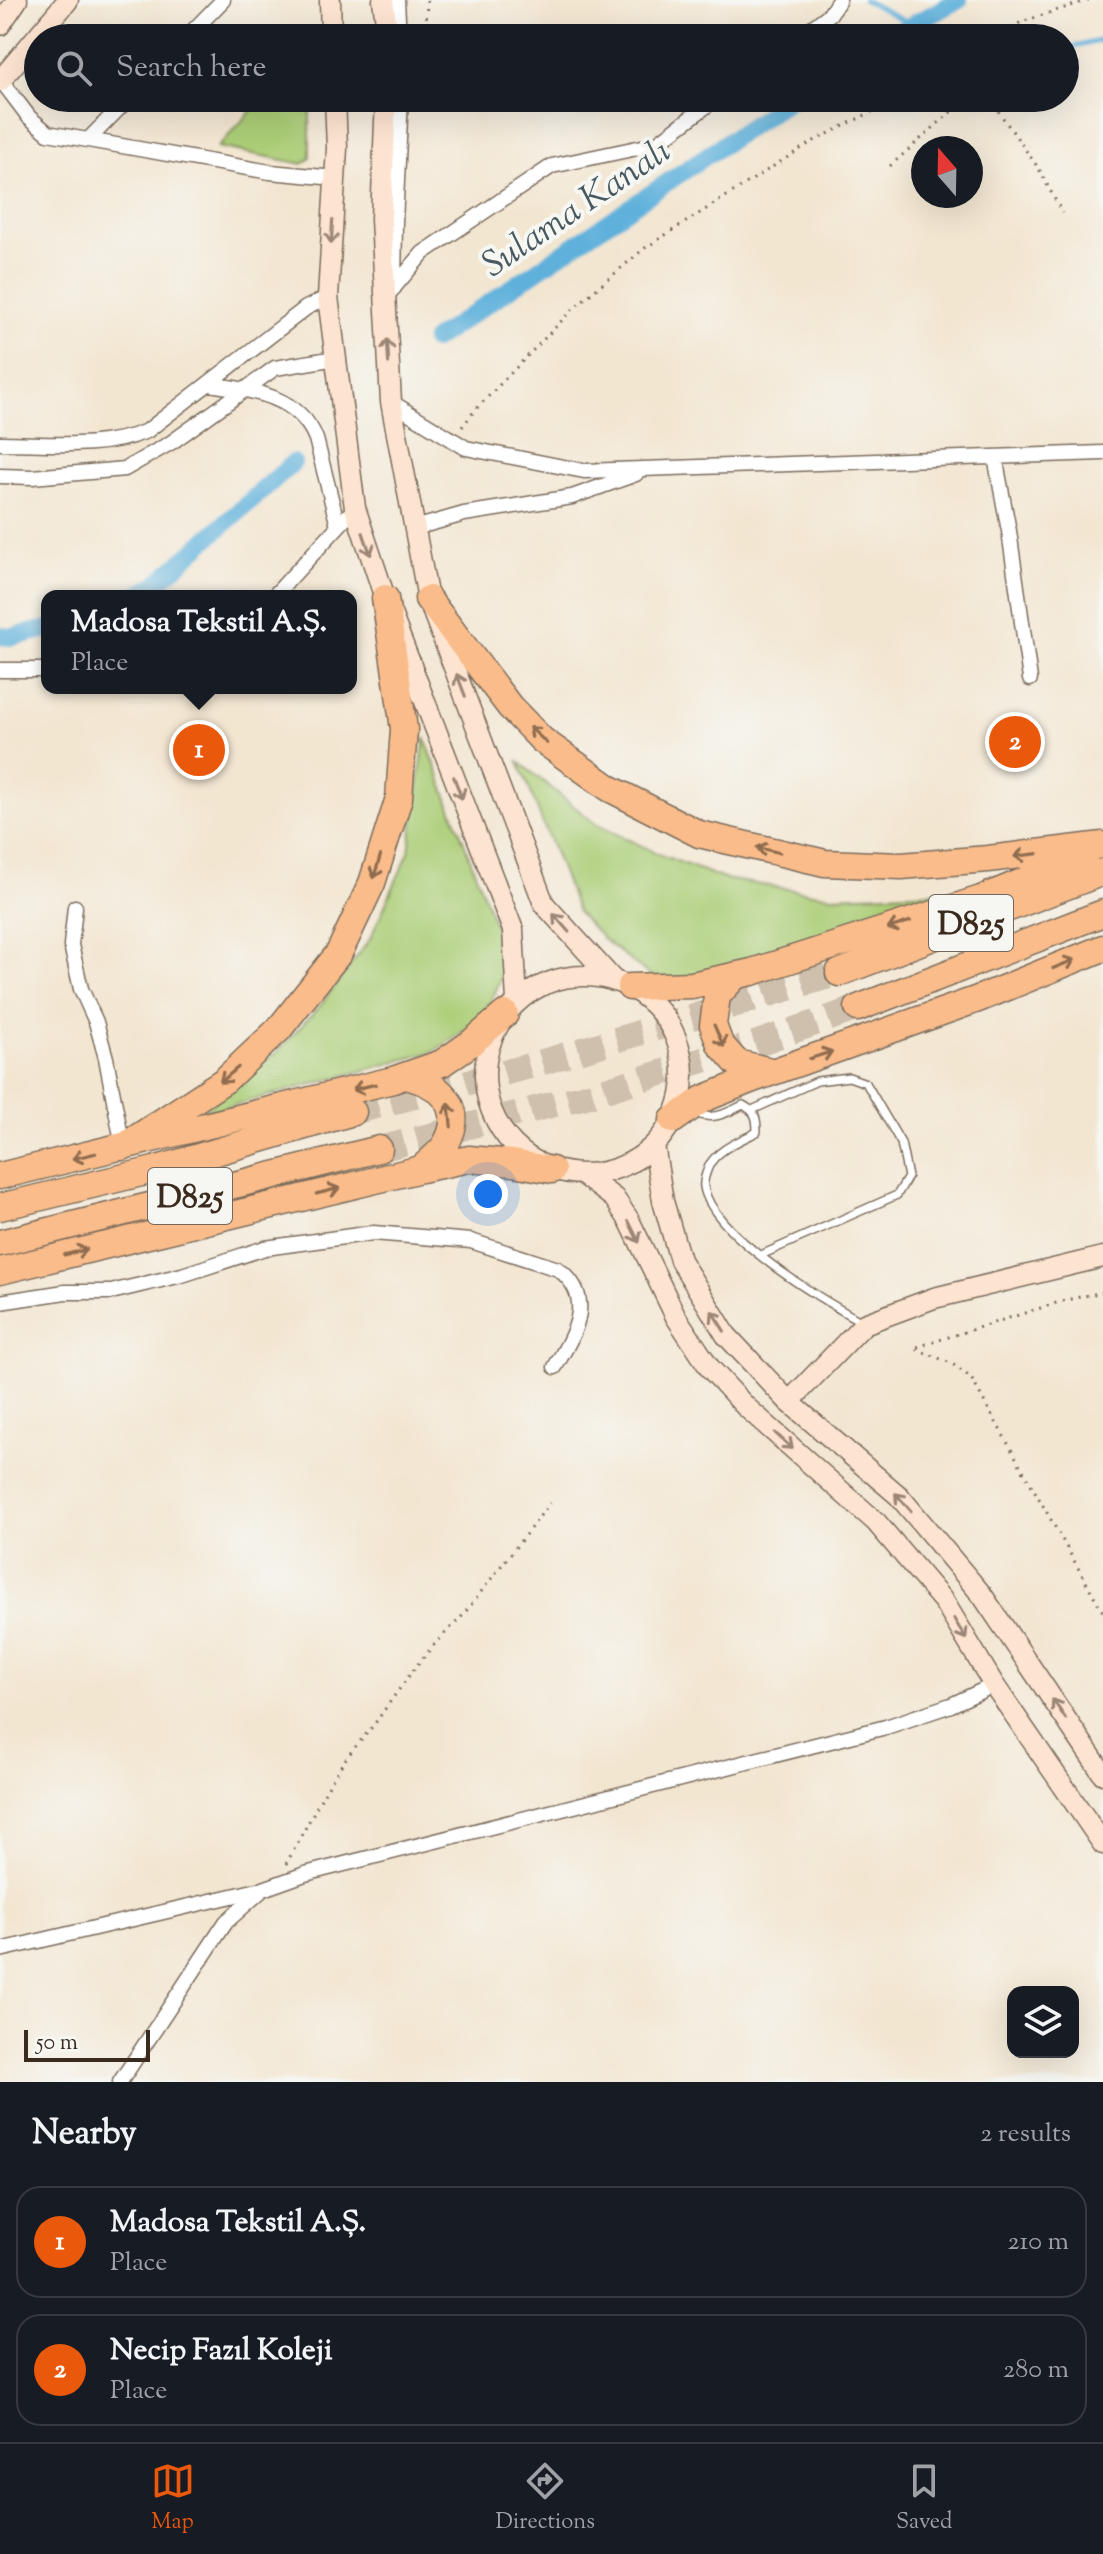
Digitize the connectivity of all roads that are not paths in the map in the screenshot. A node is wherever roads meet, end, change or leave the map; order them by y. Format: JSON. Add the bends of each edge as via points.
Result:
{"nodes":[{"id":1,"x":17,"y":0,"type":"edge"},
{"id":2,"x":68,"y":0,"type":"edge"},
{"id":3,"x":223,"y":0,"type":"edge"},
{"id":4,"x":330,"y":0,"type":"edge"},
{"id":5,"x":383,"y":0,"type":"edge"},
{"id":6,"x":397,"y":0,"type":"edge"},
{"id":7,"x":839,"y":0,"type":"edge"},
{"id":8,"x":48,"y":24,"type":"edge"},
{"id":9,"x":200,"y":24,"type":"edge"},
{"id":10,"x":331,"y":24,"type":"edge"},
{"id":11,"x":386,"y":24,"type":"edge"},
{"id":12,"x":398,"y":24,"type":"edge"},
{"id":13,"x":817,"y":24,"type":"edge"},
{"id":14,"x":0,"y":25,"type":"edge"},
{"id":15,"x":24,"y":52,"type":"edge"},
{"id":16,"x":0,"y":80,"type":"edge"},
{"id":17,"x":24,"y":111,"type":"edge"},
{"id":18,"x":25,"y":112,"type":"edge"},
{"id":19,"x":115,"y":112,"type":"edge"},
{"id":20,"x":336,"y":112,"type":"edge"},
{"id":21,"x":385,"y":112,"type":"edge"},
{"id":22,"x":400,"y":112,"type":"edge"},
{"id":23,"x":698,"y":112,"type":"edge"},
{"id":24,"x":89,"y":139,"type":"junction"},
{"id":25,"x":335,"y":178,"type":"junction"},
{"id":26,"x":390,"y":293,"type":"junction"},
{"id":27,"x":328,"y":297,"type":"junction"},
{"id":28,"x":336,"y":358,"type":"junction"},
{"id":29,"x":209,"y":384,"type":"junction"},
{"id":30,"x":245,"y":389,"type":"junction"},
{"id":31,"x":391,"y":402,"type":"junction"},
{"id":32,"x":0,"y":443,"type":"edge"},
{"id":33,"x":1103,"y":453,"type":"edge"},
{"id":34,"x":995,"y":457,"type":"junction"},
{"id":35,"x":652,"y":469,"type":"junction"},
{"id":36,"x":0,"y":476,"type":"edge"},
{"id":37,"x":355,"y":508,"type":"junction"},
{"id":38,"x":338,"y":526,"type":"junction"},
{"id":39,"x":415,"y":528,"type":"junction"},
{"id":40,"x":279,"y":590,"type":"edge"},
{"id":41,"x":385,"y":598,"type":"junction"},
{"id":42,"x":428,"y":599,"type":"junction"},
{"id":43,"x":0,"y":670,"type":"edge"},
{"id":44,"x":41,"y":670,"type":"edge"},
{"id":45,"x":1030,"y":679,"type":"dead end"},
{"id":46,"x":1103,"y":847,"type":"edge"},
{"id":47,"x":1103,"y":872,"type":"edge"},
{"id":48,"x":75,"y":907,"type":"dead end"},
{"id":49,"x":1103,"y":913,"type":"edge"},
{"id":50,"x":1103,"y":948,"type":"edge"},
{"id":51,"x":839,"y":973,"type":"tunnel mouth"},
{"id":52,"x":735,"y":976,"type":"junction"},
{"id":53,"x":622,"y":984,"type":"junction"},
{"id":54,"x":511,"y":1008,"type":"junction"},
{"id":55,"x":858,"y":1008,"type":"tunnel mouth"},
{"id":56,"x":771,"y":1071,"type":"junction"},
{"id":57,"x":406,"y":1076,"type":"junction"},
{"id":58,"x":752,"y":1110,"type":"junction"},
{"id":59,"x":353,"y":1112,"type":"tunnel mouth"},
{"id":60,"x":681,"y":1114,"type":"junction"},
{"id":61,"x":654,"y":1145,"type":"junction"},
{"id":62,"x":123,"y":1147,"type":"junction"},
{"id":63,"x":379,"y":1149,"type":"tunnel mouth"},
{"id":64,"x":421,"y":1169,"type":"junction"},
{"id":65,"x":552,"y":1170,"type":"junction"},
{"id":66,"x":583,"y":1175,"type":"junction"},
{"id":67,"x":0,"y":1176,"type":"edge"},
{"id":68,"x":0,"y":1207,"type":"edge"},
{"id":69,"x":0,"y":1243,"type":"edge"},
{"id":70,"x":761,"y":1255,"type":"junction"},
{"id":71,"x":1103,"y":1257,"type":"edge"},
{"id":72,"x":0,"y":1271,"type":"edge"},
{"id":73,"x":0,"y":1302,"type":"edge"},
{"id":74,"x":864,"y":1324,"type":"junction"},
{"id":75,"x":555,"y":1367,"type":"dead end"},
{"id":76,"x":789,"y":1402,"type":"junction"},
{"id":77,"x":994,"y":1685,"type":"junction"},
{"id":78,"x":1103,"y":1774,"type":"edge"},
{"id":79,"x":1103,"y":1844,"type":"edge"},
{"id":80,"x":268,"y":1887,"type":"junction"},
{"id":81,"x":0,"y":1950,"type":"edge"},
{"id":82,"x":120,"y":2082,"type":"edge"}],
"edges":[{"from":1,"to":14,"type":"main road"},
{"from":2,"to":8,"type":"main road"},
{"from":3,"to":9,"type":"street"},
{"from":4,"to":10,"type":"main road"},
{"from":5,"to":11,"type":"main road"},
{"from":6,"to":12,"type":"street"},
{"from":7,"to":13,"type":"street"},
{"from":15,"to":16,"type":"main road"},
{"from":16,"to":17,"type":"street"},
{"from":18,"to":24,"type":"street","via":[[48,133]]},
{"from":19,"to":24,"type":"street"},
{"from":20,"to":25,"type":"main road"},
{"from":21,"to":26,"type":"main road","via":[[381,219]]},
{"from":22,"to":26,"type":"street"},
{"from":23,"to":26,"type":"street","via":[[656,144],[552,166],[423,253]]},
{"from":24,"to":25,"type":"street","via":[[270,172]]},
{"from":25,"to":27,"type":"main road","one_way":true},
{"from":31,"to":26,"type":"main road","one_way":true},
{"from":27,"to":28,"type":"main road"},
{"from":27,"to":29,"type":"street","via":[[306,308]]},
{"from":28,"to":30,"type":"street","via":[[275,368]]},
{"from":28,"to":37,"type":"main road"},
{"from":29,"to":30,"type":"street"},
{"from":29,"to":32,"type":"street","via":[[130,438]]},
{"from":30,"to":36,"type":"street","via":[[125,469]]},
{"from":30,"to":38,"type":"street","via":[[281,400],[311,426]]},
{"from":31,"to":35,"type":"street","via":[[466,448],[584,471]]},
{"from":31,"to":39,"type":"main road"},
{"from":33,"to":34,"type":"street"},
{"from":34,"to":35,"type":"street"},
{"from":34,"to":45,"type":"street"},
{"from":35,"to":39,"type":"street","via":[[572,497],[464,514]]},
{"from":37,"to":38,"type":"street"},
{"from":37,"to":41,"type":"main road","one_way":true},
{"from":38,"to":40,"type":"street"},
{"from":39,"to":42,"type":"main road"},
{"from":41,"to":54,"type":"main road","one_way":true,"via":[[513,930]]},
{"from":41,"to":62,"type":"highway","one_way":true,"via":[[404,729],[399,798],[372,883],[339,953],[279,1029],[225,1080]]},
{"from":46,"to":42,"type":"highway","one_way":true,"via":[[901,866],[825,863],[699,834],[609,788],[542,740],[510,707]]},
{"from":53,"to":42,"type":"main road","one_way":true,"via":[[586,953],[544,904]]},
{"from":43,"to":44,"type":"street"},
{"from":46,"to":52,"type":"highway","one_way":true,"via":[[981,899]]},
{"from":47,"to":51,"type":"highway","number":"D825"},
{"from":48,"to":62,"type":"street","via":[[71,945],[106,1058]]},
{"from":49,"to":55,"type":"highway","number":"D825"},
{"from":56,"to":50,"type":"highway","one_way":true,"via":[[978,999]]},
{"from":52,"to":53,"type":"highway","via":[[692,985]]},
{"from":52,"to":56,"type":"highway","one_way":true,"via":[[717,996],[716,1034],[737,1063]]},
{"from":53,"to":54,"type":"main road","via":[[589,976],[563,978],[538,987]]},
{"from":53,"to":60,"type":"main road","via":[[655,1005],[673,1030],[682,1059]]},
{"from":54,"to":57,"type":"highway","via":[[442,1063]]},
{"from":54,"to":65,"type":"main road","via":[[490,1042],[484,1073],[488,1104],[502,1133],[524,1155]]},
{"from":56,"to":60,"type":"highway","via":[[703,1099]]},
{"from":57,"to":62,"type":"highway","one_way":true},
{"from":64,"to":57,"type":"highway","one_way":true,"via":[[447,1144],[454,1120],[448,1098],[428,1081]]},
{"from":58,"to":60,"type":"lane","via":[[743,1105],[718,1116]]},
{"from":58,"to":70,"type":"lane","via":[[757,1132],[708,1165],[704,1186],[719,1218]]},
{"from":58,"to":70,"type":"lane","via":[[817,1081],[849,1077],[866,1083],[901,1143],[908,1177],[897,1195]]},
{"from":59,"to":68,"type":"highway","number":"D825","via":[[154,1170]]},
{"from":60,"to":61,"type":"main road"},
{"from":61,"to":66,"type":"main road","via":[[609,1172]]},
{"from":76,"to":61,"type":"main road","one_way":true,"via":[[726,1335],[680,1260]]},
{"from":62,"to":67,"type":"highway","one_way":true},
{"from":63,"to":69,"type":"highway","number":"D825"},
{"from":64,"to":65,"type":"highway","via":[[469,1159]]},
{"from":72,"to":64,"type":"highway","one_way":true},
{"from":65,"to":66,"type":"main road"},
{"from":66,"to":77,"type":"main road","one_way":true,"via":[[614,1198],[629,1220],[676,1317],[709,1367],[745,1406],[876,1522],[944,1602]]},
{"from":70,"to":74,"type":"lane","via":[[807,1291]]},
{"from":71,"to":74,"type":"main road","via":[[934,1298]]},
{"from":73,"to":75,"type":"street","via":[[65,1292],[111,1292],[265,1248],[373,1233],[471,1241],[558,1269],[570,1278],[580,1302],[579,1318]]},
{"from":74,"to":76,"type":"main road"},
{"from":78,"to":76,"type":"main road","one_way":true,"via":[[982,1595],[899,1496]]},
{"from":77,"to":79,"type":"main road"},
{"from":77,"to":80,"type":"street","via":[[886,1727]]},
{"from":80,"to":81,"type":"street"},
{"from":80,"to":82,"type":"street","via":[[226,1922]]}]}
